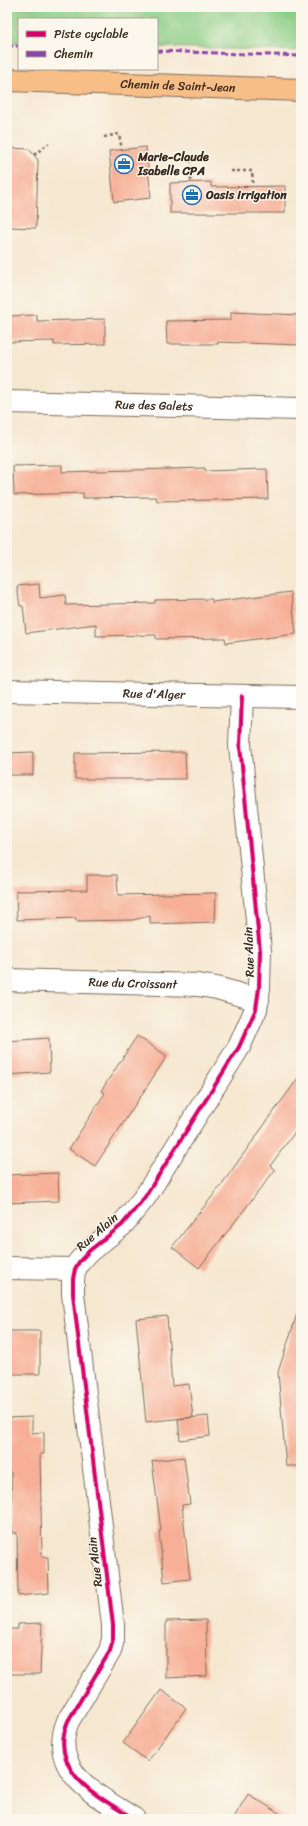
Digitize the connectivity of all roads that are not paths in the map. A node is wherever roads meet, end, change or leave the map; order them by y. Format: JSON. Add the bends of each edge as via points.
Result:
{"nodes":[{"id":1,"x":7,"y":80,"type":"edge"},
{"id":2,"x":301,"y":90,"type":"edge"},
{"id":3,"x":7,"y":402,"type":"edge"},
{"id":4,"x":301,"y":409,"type":"edge"},
{"id":5,"x":7,"y":690,"type":"edge"},
{"id":6,"x":242,"y":696,"type":"junction"},
{"id":7,"x":301,"y":698,"type":"edge"},
{"id":8,"x":7,"y":980,"type":"edge"},
{"id":9,"x":258,"y":1000,"type":"junction"},
{"id":10,"x":7,"y":1268,"type":"edge"},
{"id":11,"x":75,"y":1269,"type":"junction"},
{"id":12,"x":134,"y":1819,"type":"edge"}],
"edges":[{"from":1,"to":2,"type":"main road","name":"Chemin de Saint-Jean"},
{"from":3,"to":4,"type":"street","name":"Rue des Galets"},
{"from":5,"to":6,"type":"street","name":"Rue d'Alger"},
{"from":6,"to":7,"type":"street","name":"Rue d'Alger"},
{"from":6,"to":9,"type":"street","name":"Rue Alain","via":[[240,745],[259,931]]},
{"from":8,"to":9,"type":"street","name":"Rue du Croissant","via":[[198,985]]},
{"from":9,"to":11,"type":"street","name":"Rue Alain","via":[[239,1047],[145,1197],[122,1226],[89,1251]]},
{"from":10,"to":11,"type":"street"},
{"from":11,"to":12,"type":"street","name":"Rue Alain","via":[[73,1294],[113,1639],[110,1651],[68,1721],[63,1733],[63,1748],[66,1761],[81,1784]]}]}
